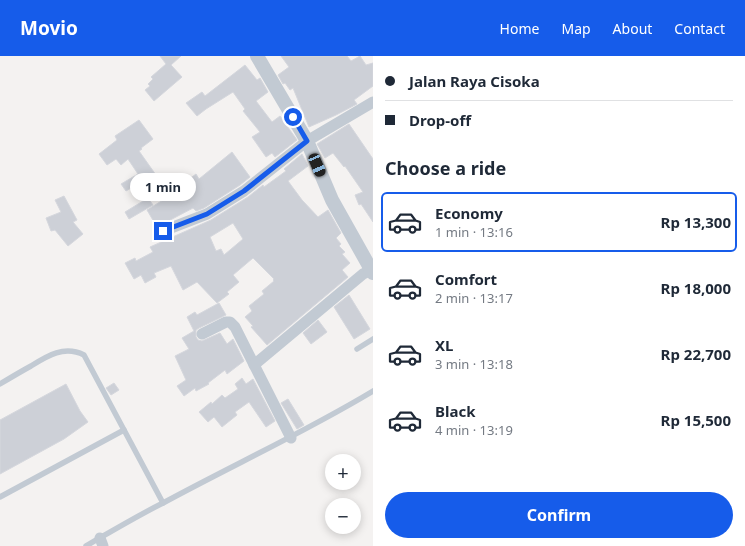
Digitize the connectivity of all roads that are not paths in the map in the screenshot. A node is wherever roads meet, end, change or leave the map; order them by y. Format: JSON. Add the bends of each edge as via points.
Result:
{"nodes":[{"id":1,"x":257,"y":56,"type":"edge"},
{"id":2,"x":373,"y":102,"type":"edge"},
{"id":3,"x":307,"y":141,"type":"junction"},
{"id":4,"x":163,"y":231,"type":"dead end"},
{"id":5,"x":372,"y":271,"type":"edge"},
{"id":6,"x":202,"y":334,"type":"dead end"},
{"id":7,"x":373,"y":339,"type":"edge"},
{"id":8,"x":357,"y":349,"type":"dead end"},
{"id":9,"x":254,"y":365,"type":"junction"},
{"id":10,"x":0,"y":384,"type":"edge"},
{"id":11,"x":373,"y":391,"type":"edge"},
{"id":12,"x":124,"y":430,"type":"junction"},
{"id":13,"x":291,"y":438,"type":"junction"},
{"id":14,"x":0,"y":497,"type":"edge"},
{"id":15,"x":163,"y":503,"type":"junction"},
{"id":16,"x":102,"y":542,"type":"edge"},
{"id":17,"x":86,"y":546,"type":"edge"}],
"edges":[{"from":1,"to":3,"type":"street"},
{"from":2,"to":3,"type":"street"},
{"from":3,"to":4,"type":"street","via":[[244,191],[207,214]]},
{"from":3,"to":5,"type":"street","via":[[332,200]]},
{"from":5,"to":9,"type":"street","via":[[363,274]]},
{"from":6,"to":9,"type":"street","via":[[230,322]]},
{"from":7,"to":8,"type":"lane"},
{"from":9,"to":13,"type":"street"},
{"from":10,"to":12,"type":"lane","via":[[52,354],[77,352],[84,355]]},
{"from":11,"to":13,"type":"lane"},
{"from":12,"to":14,"type":"lane"},
{"from":12,"to":15,"type":"lane"},
{"from":13,"to":15,"type":"lane"},
{"from":15,"to":16,"type":"lane"},
{"from":16,"to":17,"type":"lane"}]}
